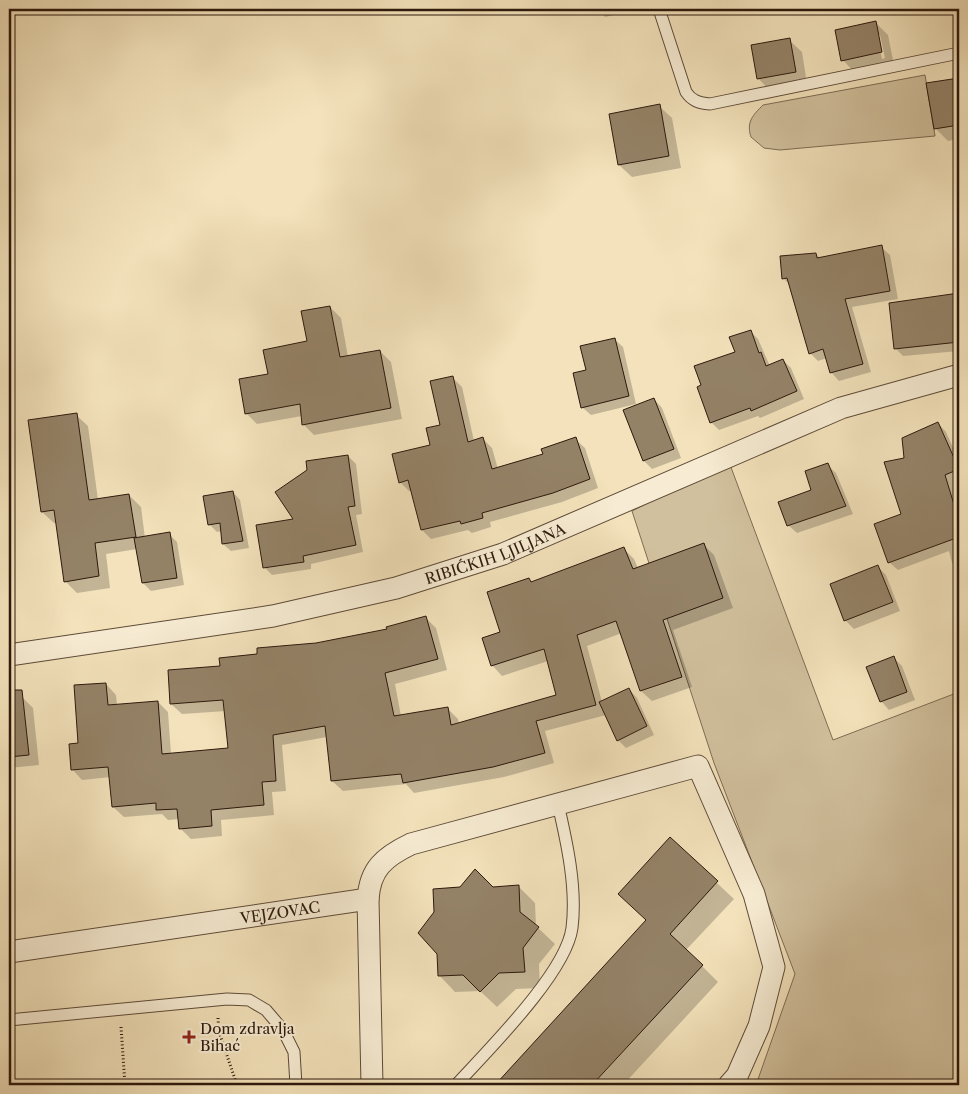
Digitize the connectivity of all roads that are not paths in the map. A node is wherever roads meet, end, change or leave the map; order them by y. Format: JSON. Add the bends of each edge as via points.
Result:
{"nodes":[{"id":1,"x":659,"y":9,"type":"edge"},
{"id":2,"x":959,"y":53,"type":"edge"},
{"id":3,"x":959,"y":375,"type":"edge"},
{"id":4,"x":9,"y":655,"type":"edge"},
{"id":5,"x":558,"y":804,"type":"junction"},
{"id":6,"x":368,"y":899,"type":"junction"},
{"id":7,"x":9,"y":952,"type":"edge"},
{"id":8,"x":9,"y":1020,"type":"edge"},
{"id":9,"x":296,"y":1085,"type":"edge"},
{"id":10,"x":372,"y":1085,"type":"edge"},
{"id":11,"x":456,"y":1085,"type":"edge"},
{"id":12,"x":729,"y":1085,"type":"edge"}],
"edges":[{"from":1,"to":2,"type":"lane","via":[[686,92],[699,103],[710,104]]},
{"from":3,"to":4,"type":"street","name":"RIBIĆKIH LJILJANA","via":[[840,408],[503,554],[396,588],[273,616]]},
{"from":5,"to":6,"type":"street","via":[[395,851],[369,881]]},
{"from":5,"to":11,"type":"lane","via":[[570,857],[572,899],[572,929],[564,954],[533,998]]},
{"from":5,"to":12,"type":"street","via":[[698,766],[754,894],[774,967],[759,1026],[737,1076]]},
{"from":6,"to":7,"type":"street","name":"VEJZOVAC"},
{"from":6,"to":10,"type":"street"},
{"from":8,"to":9,"type":"lane","via":[[216,1000],[249,1000],[266,1010],[283,1030],[294,1052]]}]}
